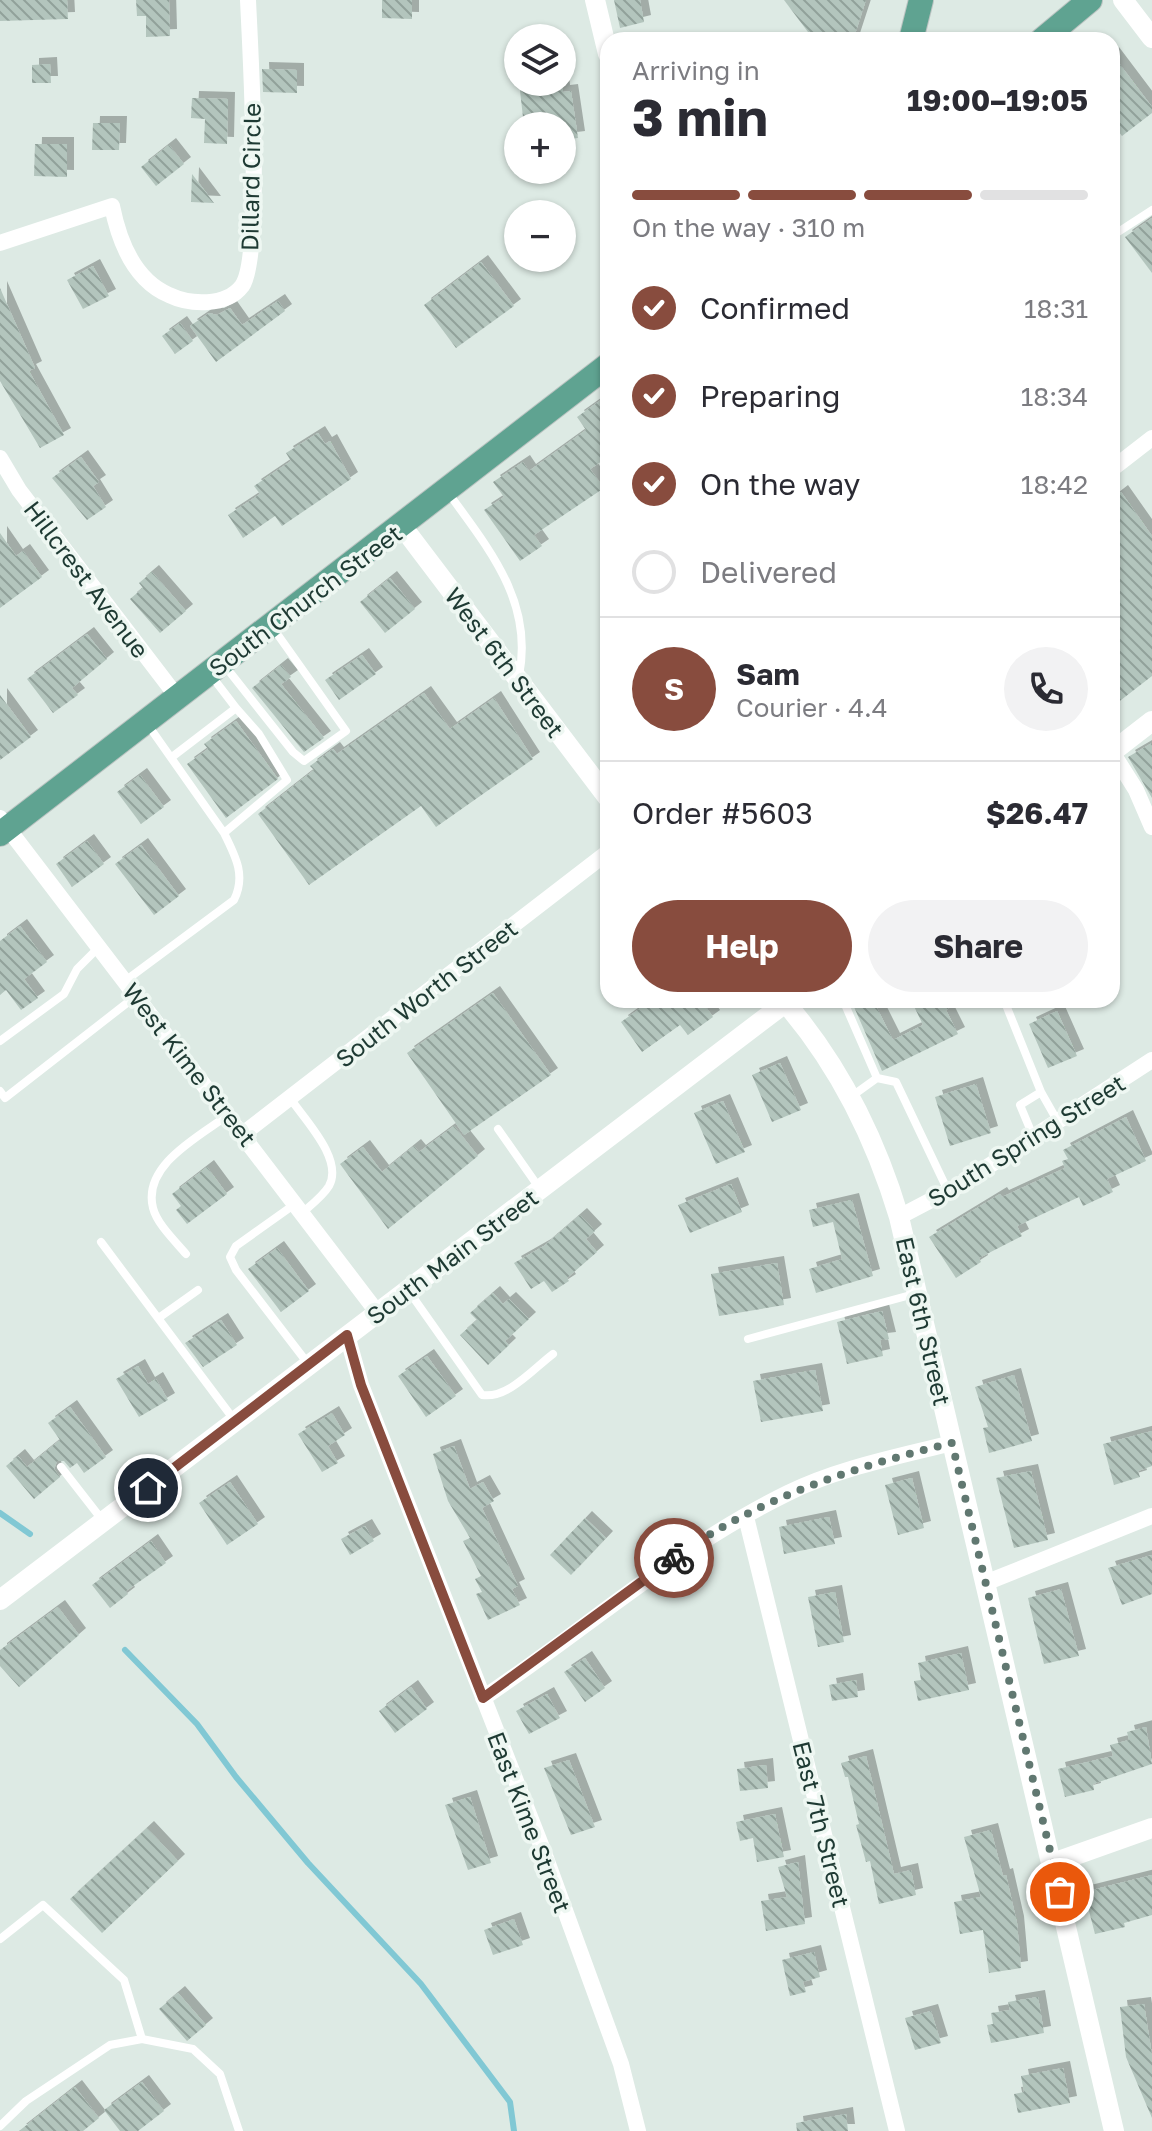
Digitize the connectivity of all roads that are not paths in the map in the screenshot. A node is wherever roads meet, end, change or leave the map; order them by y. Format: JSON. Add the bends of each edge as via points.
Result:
{"nodes":[{"id":1,"x":248,"y":0,"type":"edge"},
{"id":2,"x":595,"y":0,"type":"edge"},
{"id":3,"x":921,"y":0,"type":"edge"},
{"id":4,"x":1090,"y":0,"type":"edge"},
{"id":5,"x":1123,"y":0,"type":"edge"},
{"id":6,"x":603,"y":32,"type":"edge"},
{"id":7,"x":913,"y":32,"type":"edge"},
{"id":8,"x":1052,"y":32,"type":"edge"},
{"id":9,"x":1152,"y":38,"type":"edge"},
{"id":10,"x":1152,"y":210,"type":"edge"},
{"id":11,"x":1120,"y":231,"type":"edge"},
{"id":12,"x":0,"y":243,"type":"edge"},
{"id":13,"x":600,"y":371,"type":"edge"},
{"id":14,"x":1152,"y":438,"type":"edge"},
{"id":15,"x":0,"y":458,"type":"edge"},
{"id":16,"x":1120,"y":463,"type":"edge"},
{"id":17,"x":446,"y":491,"type":"junction"},
{"id":18,"x":402,"y":526,"type":"junction"},
{"id":19,"x":270,"y":625,"type":"junction"},
{"id":20,"x":216,"y":667,"type":"junction"},
{"id":21,"x":518,"y":681,"type":"junction"},
{"id":22,"x":178,"y":698,"type":"junction"},
{"id":23,"x":236,"y":708,"type":"junction"},
{"id":24,"x":145,"y":721,"type":"junction"},
{"id":25,"x":1152,"y":721,"type":"edge"},
{"id":26,"x":1120,"y":746,"type":"edge"},
{"id":27,"x":172,"y":757,"type":"junction"},
{"id":28,"x":1120,"y":765,"type":"edge"},
{"id":29,"x":600,"y":788,"type":"edge"},
{"id":30,"x":3,"y":826,"type":"edge"},
{"id":31,"x":1152,"y":827,"type":"edge"},
{"id":32,"x":224,"y":833,"type":"junction"},
{"id":33,"x":600,"y":858,"type":"edge"},
{"id":34,"x":99,"y":947,"type":"junction"},
{"id":35,"x":125,"y":981,"type":"junction"},
{"id":36,"x":136,"y":996,"type":"junction"},
{"id":37,"x":777,"y":1008,"type":"edge"},
{"id":38,"x":791,"y":1008,"type":"edge"},
{"id":39,"x":846,"y":1008,"type":"edge"},
{"id":40,"x":1007,"y":1008,"type":"edge"},
{"id":41,"x":0,"y":1041,"type":"edge"},
{"id":42,"x":1152,"y":1060,"type":"edge"},
{"id":43,"x":877,"y":1078,"type":"junction"},
{"id":44,"x":0,"y":1091,"type":"edge"},
{"id":45,"x":1041,"y":1092,"type":"junction"},
{"id":46,"x":851,"y":1097,"type":"junction"},
{"id":47,"x":290,"y":1098,"type":"junction"},
{"id":48,"x":229,"y":1114,"type":"junction"},
{"id":49,"x":1058,"y":1122,"type":"junction"},
{"id":50,"x":498,"y":1129,"type":"dead end"},
{"id":51,"x":244,"y":1133,"type":"junction"},
{"id":52,"x":1034,"y":1137,"type":"junction"},
{"id":53,"x":540,"y":1189,"type":"junction"},
{"id":54,"x":948,"y":1191,"type":"junction"},
{"id":55,"x":299,"y":1208,"type":"junction"},
{"id":56,"x":899,"y":1217,"type":"junction"},
{"id":57,"x":101,"y":1242,"type":"dead end"},
{"id":58,"x":186,"y":1254,"type":"dead end"},
{"id":59,"x":198,"y":1290,"type":"dead end"},
{"id":60,"x":407,"y":1290,"type":"junction"},
{"id":61,"x":919,"y":1293,"type":"junction"},
{"id":62,"x":377,"y":1312,"type":"junction"},
{"id":63,"x":160,"y":1317,"type":"junction"},
{"id":64,"x":347,"y":1335,"type":"junction"},
{"id":65,"x":748,"y":1339,"type":"dead end"},
{"id":66,"x":553,"y":1354,"type":"dead end"},
{"id":67,"x":309,"y":1365,"type":"junction"},
{"id":68,"x":236,"y":1422,"type":"junction"},
{"id":69,"x":952,"y":1443,"type":"junction"},
{"id":70,"x":61,"y":1467,"type":"dead end"},
{"id":71,"x":1152,"y":1516,"type":"edge"},
{"id":72,"x":746,"y":1517,"type":"junction"},
{"id":73,"x":103,"y":1522,"type":"junction"},
{"id":74,"x":985,"y":1583,"type":"junction"},
{"id":75,"x":0,"y":1600,"type":"edge"},
{"id":76,"x":483,"y":1698,"type":"junction"},
{"id":77,"x":1152,"y":1828,"type":"edge"},
{"id":78,"x":1053,"y":1863,"type":"junction"},
{"id":79,"x":0,"y":1939,"type":"edge"},
{"id":80,"x":142,"y":2039,"type":"junction"},
{"id":81,"x":0,"y":2126,"type":"edge"},
{"id":82,"x":239,"y":2131,"type":"edge"},
{"id":83,"x":638,"y":2131,"type":"edge"},
{"id":84,"x":897,"y":2131,"type":"edge"},
{"id":85,"x":1114,"y":2131,"type":"edge"}],
"edges":[{"from":1,"to":12,"type":"street","name":"Dillard Circle","via":[[253,155],[251,245],[243,285],[227,298],[199,303],[158,290],[119,239],[112,206]]},
{"from":2,"to":6,"type":"street"},
{"from":3,"to":7,"type":"main road"},
{"from":4,"to":8,"type":"main road"},
{"from":5,"to":9,"type":"street"},
{"from":10,"to":11,"type":"lane"},
{"from":13,"to":17,"type":"main road","name":"South Church Street"},
{"from":14,"to":16,"type":"street"},
{"from":15,"to":22,"type":"street","name":"Hillcrest Avenue"},
{"from":17,"to":18,"type":"main road","name":"South Church Street"},
{"from":17,"to":21,"type":"lane","via":[[505,577],[518,610],[524,651]]},
{"from":18,"to":19,"type":"main road","name":"South Church Street"},
{"from":18,"to":21,"type":"street","name":"West 6th Street"},
{"from":19,"to":20,"type":"main road","name":"South Church Street"},
{"from":19,"to":20,"type":"lane","via":[[346,731],[314,757],[304,761],[293,752]]},
{"from":20,"to":22,"type":"main road","name":"South Church Street"},
{"from":20,"to":23,"type":"lane"},
{"from":21,"to":29,"type":"street","name":"West 6th Street"},
{"from":22,"to":24,"type":"main road","name":"South Church Street"},
{"from":23,"to":27,"type":"lane"},
{"from":23,"to":32,"type":"lane","via":[[287,780]]},
{"from":24,"to":27,"type":"lane"},
{"from":24,"to":30,"type":"main road","name":"South Church Street"},
{"from":25,"to":26,"type":"street"},
{"from":27,"to":32,"type":"lane"},
{"from":28,"to":31,"type":"street"},
{"from":30,"to":34,"type":"street","name":"West Kime Street"},
{"from":32,"to":35,"type":"lane","via":[[242,884],[234,900]]},
{"from":33,"to":47,"type":"street","name":"South Worth Street"},
{"from":34,"to":35,"type":"street","name":"West Kime Street"},
{"from":34,"to":41,"type":"lane","via":[[77,969],[64,994]]},
{"from":35,"to":36,"type":"street","name":"West Kime Street"},
{"from":36,"to":44,"type":"lane","via":[[5,1098]]},
{"from":36,"to":48,"type":"street","name":"West Kime Street"},
{"from":37,"to":53,"type":"street","name":"South Main Street"},
{"from":38,"to":46,"type":"street","name":"East 6th Street"},
{"from":39,"to":43,"type":"lane"},
{"from":40,"to":45,"type":"lane"},
{"from":42,"to":49,"type":"street","name":"South Spring Street"},
{"from":43,"to":46,"type":"lane"},
{"from":43,"to":54,"type":"lane","via":[[896,1082]]},
{"from":45,"to":49,"type":"lane"},
{"from":45,"to":52,"type":"lane","via":[[1020,1105]]},
{"from":46,"to":56,"type":"street","name":"East 6th Street","via":[[882,1160]]},
{"from":47,"to":51,"type":"street","name":"South Worth Street"},
{"from":47,"to":55,"type":"lane","via":[[331,1160],[334,1175],[328,1189]]},
{"from":48,"to":51,"type":"street","name":"West Kime Street"},
{"from":48,"to":58,"type":"lane","via":[[172,1158],[154,1184],[153,1209]]},
{"from":49,"to":52,"type":"street","name":"South Spring Street"},
{"from":50,"to":53,"type":"lane"},
{"from":51,"to":55,"type":"street","name":"West Kime Street"},
{"from":52,"to":54,"type":"street","name":"South Spring Street"},
{"from":53,"to":60,"type":"street","name":"South Main Street"},
{"from":54,"to":56,"type":"street","name":"South Spring Street"},
{"from":55,"to":62,"type":"street","name":"West Kime Street"},
{"from":55,"to":67,"type":"lane","via":[[236,1246],[230,1257]]},
{"from":56,"to":61,"type":"street","name":"East 6th Street"},
{"from":57,"to":63,"type":"lane"},
{"from":59,"to":63,"type":"lane"},
{"from":60,"to":62,"type":"street","name":"South Main Street"},
{"from":60,"to":66,"type":"lane","via":[[482,1395],[507,1389]]},
{"from":61,"to":65,"type":"lane"},
{"from":61,"to":69,"type":"street","name":"East 6th Street"},
{"from":62,"to":64,"type":"street","name":"South Main Street"},
{"from":63,"to":68,"type":"lane"},
{"from":64,"to":67,"type":"street","name":"South Main Street"},
{"from":64,"to":76,"type":"street","name":"East Kime Street","via":[[361,1385]]},
{"from":67,"to":68,"type":"street","name":"South Main Street"},
{"from":68,"to":73,"type":"street","name":"South Main Street"},
{"from":69,"to":72,"type":"street","via":[[839,1473]]},
{"from":69,"to":74,"type":"street","name":"East 6th Street"},
{"from":70,"to":73,"type":"lane"},
{"from":71,"to":74,"type":"street"},
{"from":72,"to":76,"type":"street","via":[[685,1550]]},
{"from":72,"to":84,"type":"street","name":"East 7th Street"},
{"from":73,"to":75,"type":"street","name":"South Main Street"},
{"from":74,"to":78,"type":"street","name":"East 6th Street"},
{"from":76,"to":83,"type":"street","name":"East Kime Street","via":[[621,2064]]},
{"from":77,"to":78,"type":"street"},
{"from":78,"to":85,"type":"street","name":"East 6th Street"},
{"from":79,"to":80,"type":"lane","via":[[43,1905],[124,1980]]},
{"from":80,"to":81,"type":"lane","via":[[110,2045],[26,2101]]},
{"from":80,"to":82,"type":"lane","via":[[193,2049],[220,2074]]}]}
